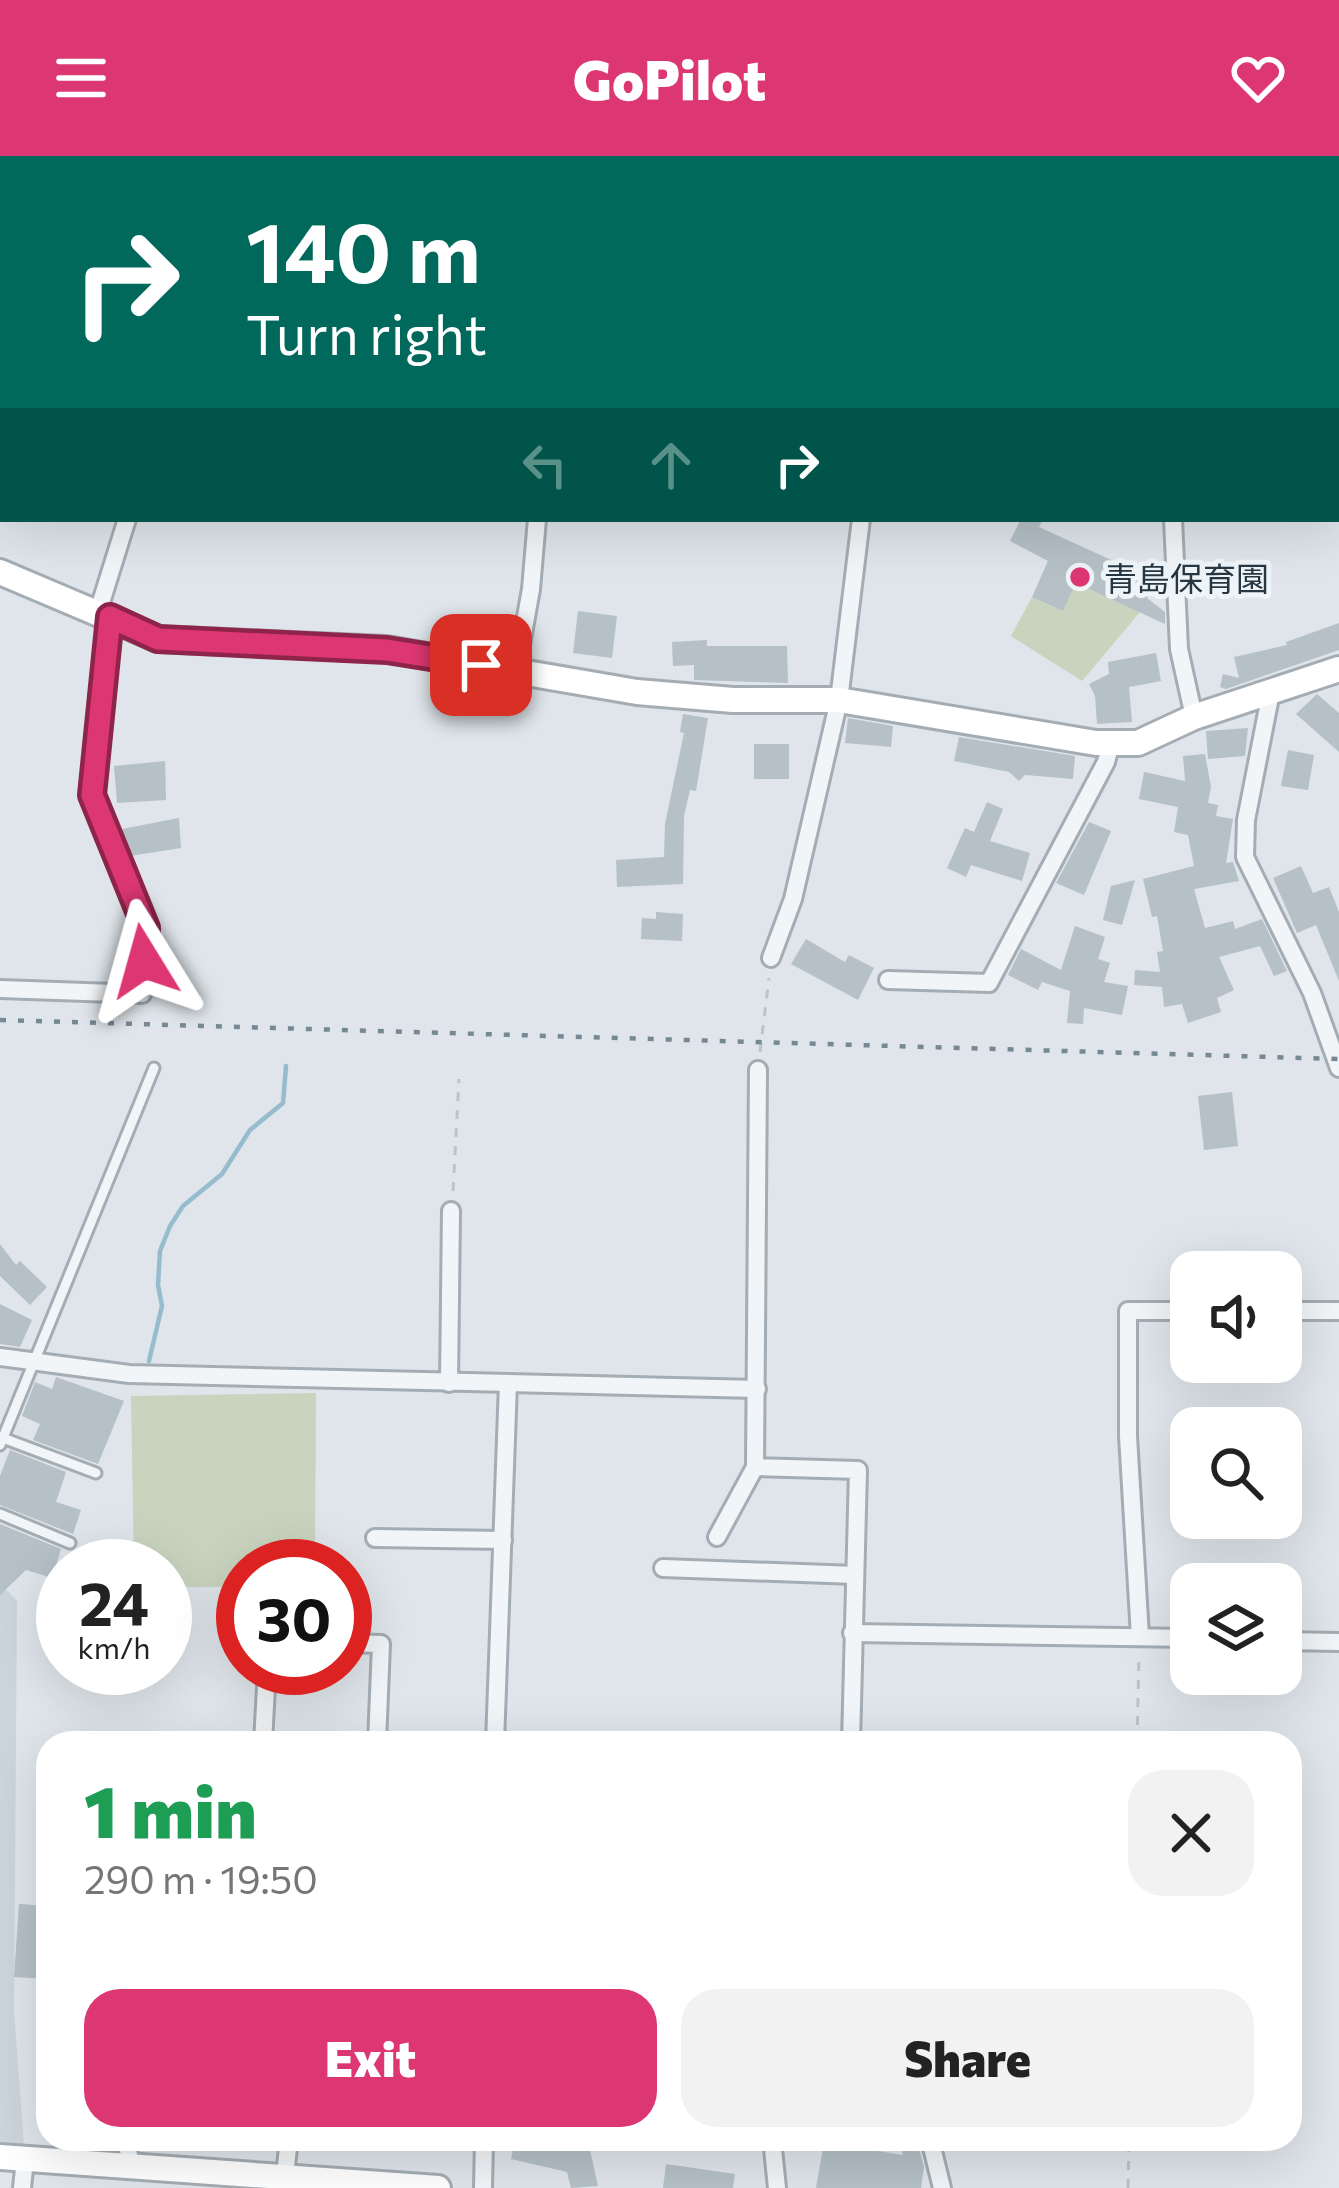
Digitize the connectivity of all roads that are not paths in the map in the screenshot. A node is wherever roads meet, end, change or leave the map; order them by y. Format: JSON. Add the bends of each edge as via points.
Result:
{"nodes":[{"id":1,"x":126,"y":522,"type":"edge"},
{"id":2,"x":537,"y":522,"type":"edge"},
{"id":3,"x":861,"y":522,"type":"edge"},
{"id":4,"x":1173,"y":522,"type":"edge"},
{"id":5,"x":0,"y":572,"type":"edge"},
{"id":6,"x":104,"y":615,"type":"junction"},
{"id":7,"x":1339,"y":669,"type":"edge"},
{"id":8,"x":516,"y":673,"type":"junction"},
{"id":9,"x":1271,"y":692,"type":"junction"},
{"id":10,"x":839,"y":700,"type":"junction"},
{"id":11,"x":1195,"y":717,"type":"junction"},
{"id":12,"x":1111,"y":743,"type":"junction"},
{"id":13,"x":771,"y":958,"type":"road end"},
{"id":14,"x":888,"y":980,"type":"dead end"},
{"id":15,"x":0,"y":989,"type":"edge"},
{"id":16,"x":1332,"y":1029,"type":"edge"},
{"id":17,"x":154,"y":1068,"type":"dead end"},
{"id":18,"x":1339,"y":1069,"type":"edge"},
{"id":19,"x":758,"y":1070,"type":"road end"},
{"id":20,"x":452,"y":1211,"type":"road end"},
{"id":21,"x":1170,"y":1311,"type":"edge"},
{"id":22,"x":1302,"y":1311,"type":"edge"},
{"id":23,"x":1339,"y":1311,"type":"edge"},
{"id":24,"x":0,"y":1357,"type":"edge"},
{"id":25,"x":31,"y":1364,"type":"junction"},
{"id":26,"x":449,"y":1383,"type":"junction"},
{"id":27,"x":508,"y":1383,"type":"junction"},
{"id":28,"x":757,"y":1389,"type":"junction"},
{"id":29,"x":1,"y":1440,"type":"edge"},
{"id":30,"x":755,"y":1467,"type":"junction"},
{"id":31,"x":96,"y":1473,"type":"dead end"},
{"id":32,"x":0,"y":1514,"type":"edge"},
{"id":33,"x":717,"y":1537,"type":"dead end"},
{"id":34,"x":375,"y":1538,"type":"dead end"},
{"id":35,"x":60,"y":1539,"type":"edge"},
{"id":36,"x":503,"y":1540,"type":"junction"},
{"id":37,"x":663,"y":1568,"type":"dead end"},
{"id":38,"x":855,"y":1575,"type":"junction"},
{"id":39,"x":853,"y":1633,"type":"junction"},
{"id":40,"x":1140,"y":1636,"type":"junction"},
{"id":41,"x":1170,"y":1637,"type":"edge"},
{"id":42,"x":1302,"y":1641,"type":"edge"},
{"id":43,"x":1339,"y":1642,"type":"edge"},
{"id":44,"x":372,"y":1644,"type":"edge"},
{"id":45,"x":266,"y":1695,"type":"edge"},
{"id":46,"x":264,"y":1731,"type":"edge"},
{"id":47,"x":377,"y":1731,"type":"edge"},
{"id":48,"x":495,"y":1731,"type":"edge"},
{"id":49,"x":851,"y":1731,"type":"edge"},
{"id":50,"x":128,"y":2151,"type":"edge"},
{"id":51,"x":284,"y":2151,"type":"edge"},
{"id":52,"x":484,"y":2151,"type":"edge"},
{"id":53,"x":773,"y":2151,"type":"edge"},
{"id":54,"x":933,"y":2151,"type":"edge"},
{"id":55,"x":12,"y":2158,"type":"edge"},
{"id":56,"x":131,"y":2166,"type":"junction"},
{"id":57,"x":271,"y":2179,"type":"edge"},
{"id":58,"x":22,"y":2188,"type":"edge"},
{"id":59,"x":438,"y":2188,"type":"edge"},
{"id":60,"x":483,"y":2188,"type":"edge"},
{"id":61,"x":777,"y":2188,"type":"edge"},
{"id":62,"x":942,"y":2188,"type":"edge"}],
"edges":[{"from":1,"to":6,"type":"street"},
{"from":2,"to":8,"type":"street"},
{"from":3,"to":10,"type":"street"},
{"from":4,"to":11,"type":"street","via":[[1179,649]]},
{"from":5,"to":6,"type":"street"},
{"from":6,"to":8,"type":"street","via":[[158,639],[387,650]]},
{"from":6,"to":15,"type":"street","via":[[92,795],[146,928],[142,994]]},
{"from":7,"to":9,"type":"street"},
{"from":8,"to":10,"type":"street","via":[[637,692]]},
{"from":9,"to":11,"type":"street"},
{"from":9,"to":16,"type":"street","via":[[1245,857]]},
{"from":10,"to":12,"type":"street"},
{"from":10,"to":13,"type":"street"},
{"from":11,"to":12,"type":"street","via":[[1138,743]]},
{"from":12,"to":14,"type":"street","via":[[989,983]]},
{"from":16,"to":18,"type":"street"},
{"from":17,"to":25,"type":"lane"},
{"from":19,"to":28,"type":"street"},
{"from":20,"to":26,"type":"street"},
{"from":21,"to":40,"type":"street","via":[[1128,1311]]},
{"from":22,"to":23,"type":"street"},
{"from":24,"to":25,"type":"street"},
{"from":25,"to":26,"type":"street"},
{"from":25,"to":29,"type":"lane"},
{"from":26,"to":27,"type":"street"},
{"from":27,"to":28,"type":"street"},
{"from":27,"to":36,"type":"street"},
{"from":28,"to":30,"type":"street"},
{"from":29,"to":31,"type":"lane"},
{"from":30,"to":33,"type":"street"},
{"from":30,"to":38,"type":"street","via":[[859,1470]]},
{"from":32,"to":35,"type":"lane"},
{"from":34,"to":36,"type":"street"},
{"from":36,"to":48,"type":"street"},
{"from":37,"to":38,"type":"street"},
{"from":38,"to":39,"type":"street"},
{"from":39,"to":40,"type":"street"},
{"from":39,"to":49,"type":"street"},
{"from":40,"to":41,"type":"street"},
{"from":42,"to":43,"type":"street"},
{"from":44,"to":47,"type":"street","via":[[381,1644]]},
{"from":45,"to":46,"type":"street"},
{"from":50,"to":56,"type":"street"},
{"from":51,"to":57,"type":"street"},
{"from":52,"to":60,"type":"street"},
{"from":53,"to":61,"type":"street"},
{"from":54,"to":62,"type":"street"},
{"from":55,"to":56,"type":"street"},
{"from":55,"to":58,"type":"street"},
{"from":56,"to":57,"type":"street"},
{"from":57,"to":59,"type":"street"}]}
